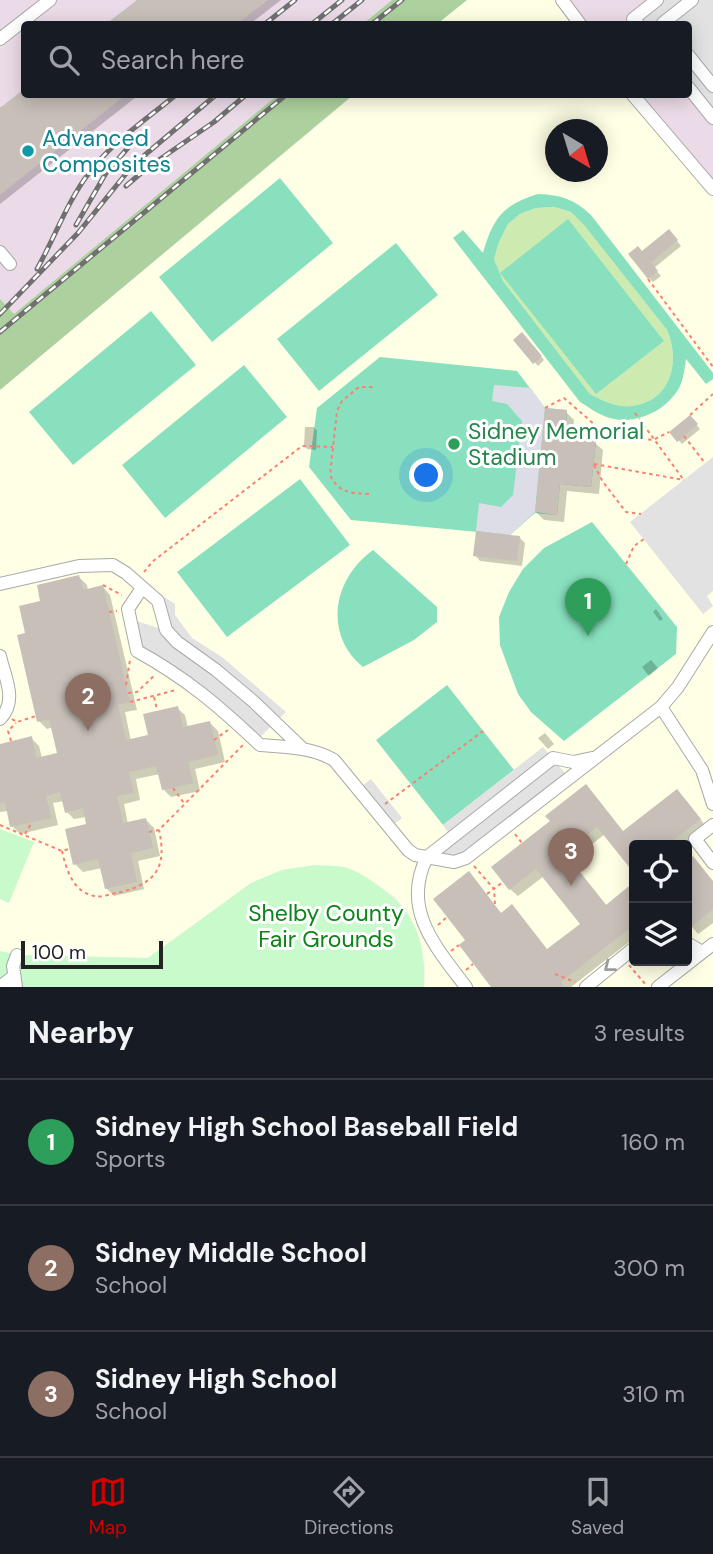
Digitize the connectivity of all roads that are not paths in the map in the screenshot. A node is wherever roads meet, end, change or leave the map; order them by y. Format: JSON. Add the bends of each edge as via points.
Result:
{"nodes":[{"id":1,"x":50,"y":0,"type":"edge"},
{"id":2,"x":562,"y":0,"type":"edge"},
{"id":3,"x":657,"y":0,"type":"edge"},
{"id":4,"x":692,"y":0,"type":"edge"},
{"id":5,"x":23,"y":21,"type":"edge"},
{"id":6,"x":578,"y":21,"type":"edge"},
{"id":7,"x":635,"y":21,"type":"edge"},
{"id":8,"x":666,"y":21,"type":"edge"},
{"id":9,"x":21,"y":23,"type":"edge"},
{"id":10,"x":0,"y":39,"type":"edge"},
{"id":11,"x":692,"y":60,"type":"edge"},
{"id":12,"x":713,"y":86,"type":"edge"},
{"id":13,"x":692,"y":92,"type":"edge"},
{"id":14,"x":635,"y":98,"type":"edge"},
{"id":15,"x":713,"y":118,"type":"edge"},
{"id":16,"x":713,"y":189,"type":"edge"},
{"id":17,"x":0,"y":252,"type":"edge"},
{"id":18,"x":10,"y":264,"type":"dead end"},
{"id":19,"x":0,"y":584,"type":"edge"},
{"id":20,"x":139,"y":585,"type":"junction"},
{"id":21,"x":713,"y":632,"type":"edge"},
{"id":22,"x":0,"y":656,"type":"edge"},
{"id":23,"x":661,"y":707,"type":"junction"},
{"id":24,"x":2,"y":717,"type":"edge"},
{"id":25,"x":303,"y":749,"type":"junction"},
{"id":26,"x":596,"y":758,"type":"junction"},
{"id":27,"x":713,"y":804,"type":"edge"},
{"id":28,"x":713,"y":825,"type":"edge"},
{"id":29,"x":692,"y":841,"type":"edge"},
{"id":30,"x":692,"y":843,"type":"edge"},
{"id":31,"x":427,"y":857,"type":"junction"},
{"id":32,"x":713,"y":863,"type":"edge"},
{"id":33,"x":713,"y":944,"type":"edge"},
{"id":34,"x":692,"y":946,"type":"edge"},
{"id":35,"x":629,"y":952,"type":"edge"},
{"id":36,"x":702,"y":953,"type":"junction"},
{"id":37,"x":17,"y":955,"type":"dead end"},
{"id":38,"x":15,"y":981,"type":"edge"},
{"id":39,"x":0,"y":987,"type":"edge"},
{"id":40,"x":466,"y":987,"type":"edge"},
{"id":41,"x":586,"y":987,"type":"edge"},
{"id":42,"x":658,"y":987,"type":"edge"}],
"edges":[{"from":1,"to":5,"type":"street"},
{"from":2,"to":6,"type":"street"},
{"from":3,"to":7,"type":"street"},
{"from":4,"to":8,"type":"street"},
{"from":9,"to":10,"type":"street"},
{"from":11,"to":12,"type":"street"},
{"from":13,"to":15,"type":"street"},
{"from":14,"to":16,"type":"street"},
{"from":17,"to":18,"type":"street"},
{"from":19,"to":20,"type":"street","via":[[102,564],[113,565]]},
{"from":20,"to":25,"type":"street","via":[[158,601],[166,630],[177,642],[226,678]]},
{"from":20,"to":25,"type":"street","via":[[128,609],[136,651],[194,685],[260,745]]},
{"from":21,"to":23,"type":"street"},
{"from":22,"to":24,"type":"street","via":[[11,700]]},
{"from":23,"to":26,"type":"street"},
{"from":23,"to":27,"type":"street","via":[[702,770]]},
{"from":25,"to":31,"type":"street","via":[[334,760],[408,850]]},
{"from":26,"to":31,"type":"street","via":[[573,762],[553,758]]},
{"from":26,"to":31,"type":"street","via":[[466,858],[454,862]]},
{"from":28,"to":29,"type":"street"},
{"from":30,"to":32,"type":"street"},
{"from":31,"to":40,"type":"street","via":[[418,874],[419,911]]},
{"from":33,"to":36,"type":"street"},
{"from":34,"to":36,"type":"street"},
{"from":35,"to":41,"type":"street","one_way":true},
{"from":36,"to":42,"type":"street"},
{"from":37,"to":38,"type":"street"},
{"from":38,"to":39,"type":"street"}]}
